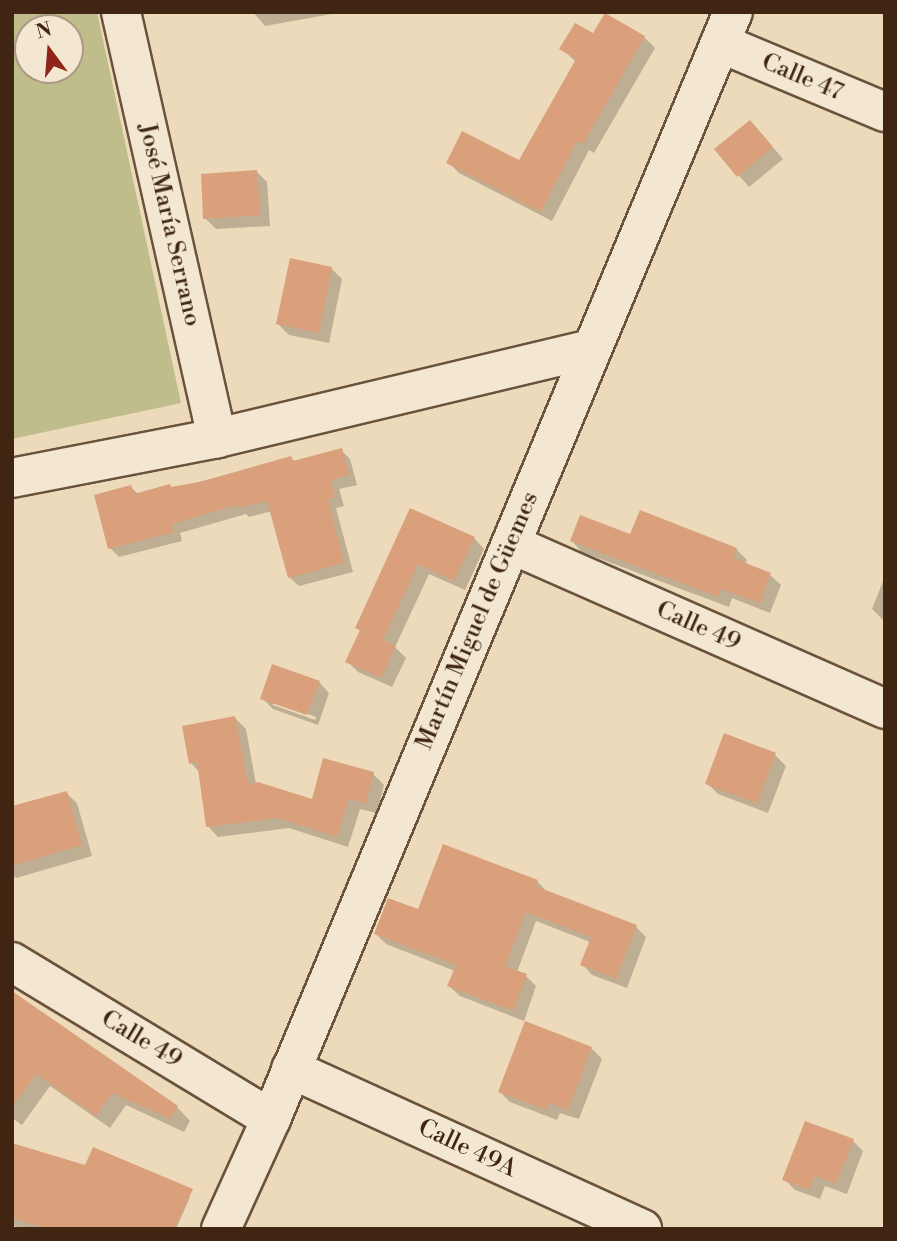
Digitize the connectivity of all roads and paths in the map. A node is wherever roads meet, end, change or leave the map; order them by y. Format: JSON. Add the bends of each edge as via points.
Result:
{"nodes":[{"id":1,"x":121,"y":12,"type":"edge"},
{"id":2,"x":726,"y":28,"type":"edge"},
{"id":3,"x":885,"y":112,"type":"edge"},
{"id":4,"x":592,"y":349,"type":"junction"},
{"id":5,"x":217,"y":438,"type":"junction"},
{"id":6,"x":12,"y":478,"type":"edge"},
{"id":7,"x":511,"y":544,"type":"junction"},
{"id":8,"x":885,"y":709,"type":"edge"},
{"id":9,"x":12,"y":962,"type":"edge"},
{"id":10,"x":291,"y":1069,"type":"junction"},
{"id":11,"x":271,"y":1119,"type":"junction"},
{"id":12,"x":221,"y":1229,"type":"edge"},
{"id":13,"x":642,"y":1229,"type":"edge"}],
"edges":[{"from":1,"to":5,"type":"street","name":"José María Serrano"},
{"from":2,"to":3,"type":"street","name":"Calle 47"},
{"from":2,"to":4,"type":"street","name":"Martín Miguel de Güemes"},
{"from":4,"to":5,"type":"street"},
{"from":4,"to":7,"type":"street","name":"Martín Miguel de Güemes"},
{"from":5,"to":6,"type":"street"},
{"from":7,"to":8,"type":"street","name":"Calle 49"},
{"from":7,"to":10,"type":"street","name":"Martín Miguel de Güemes"},
{"from":9,"to":11,"type":"street","name":"Calle 49"},
{"from":10,"to":11,"type":"street","name":"Martín Miguel de Güemes"},
{"from":10,"to":13,"type":"street","name":"Calle 49A"},
{"from":11,"to":12,"type":"street","name":"Martín Miguel de Güemes"}]}
